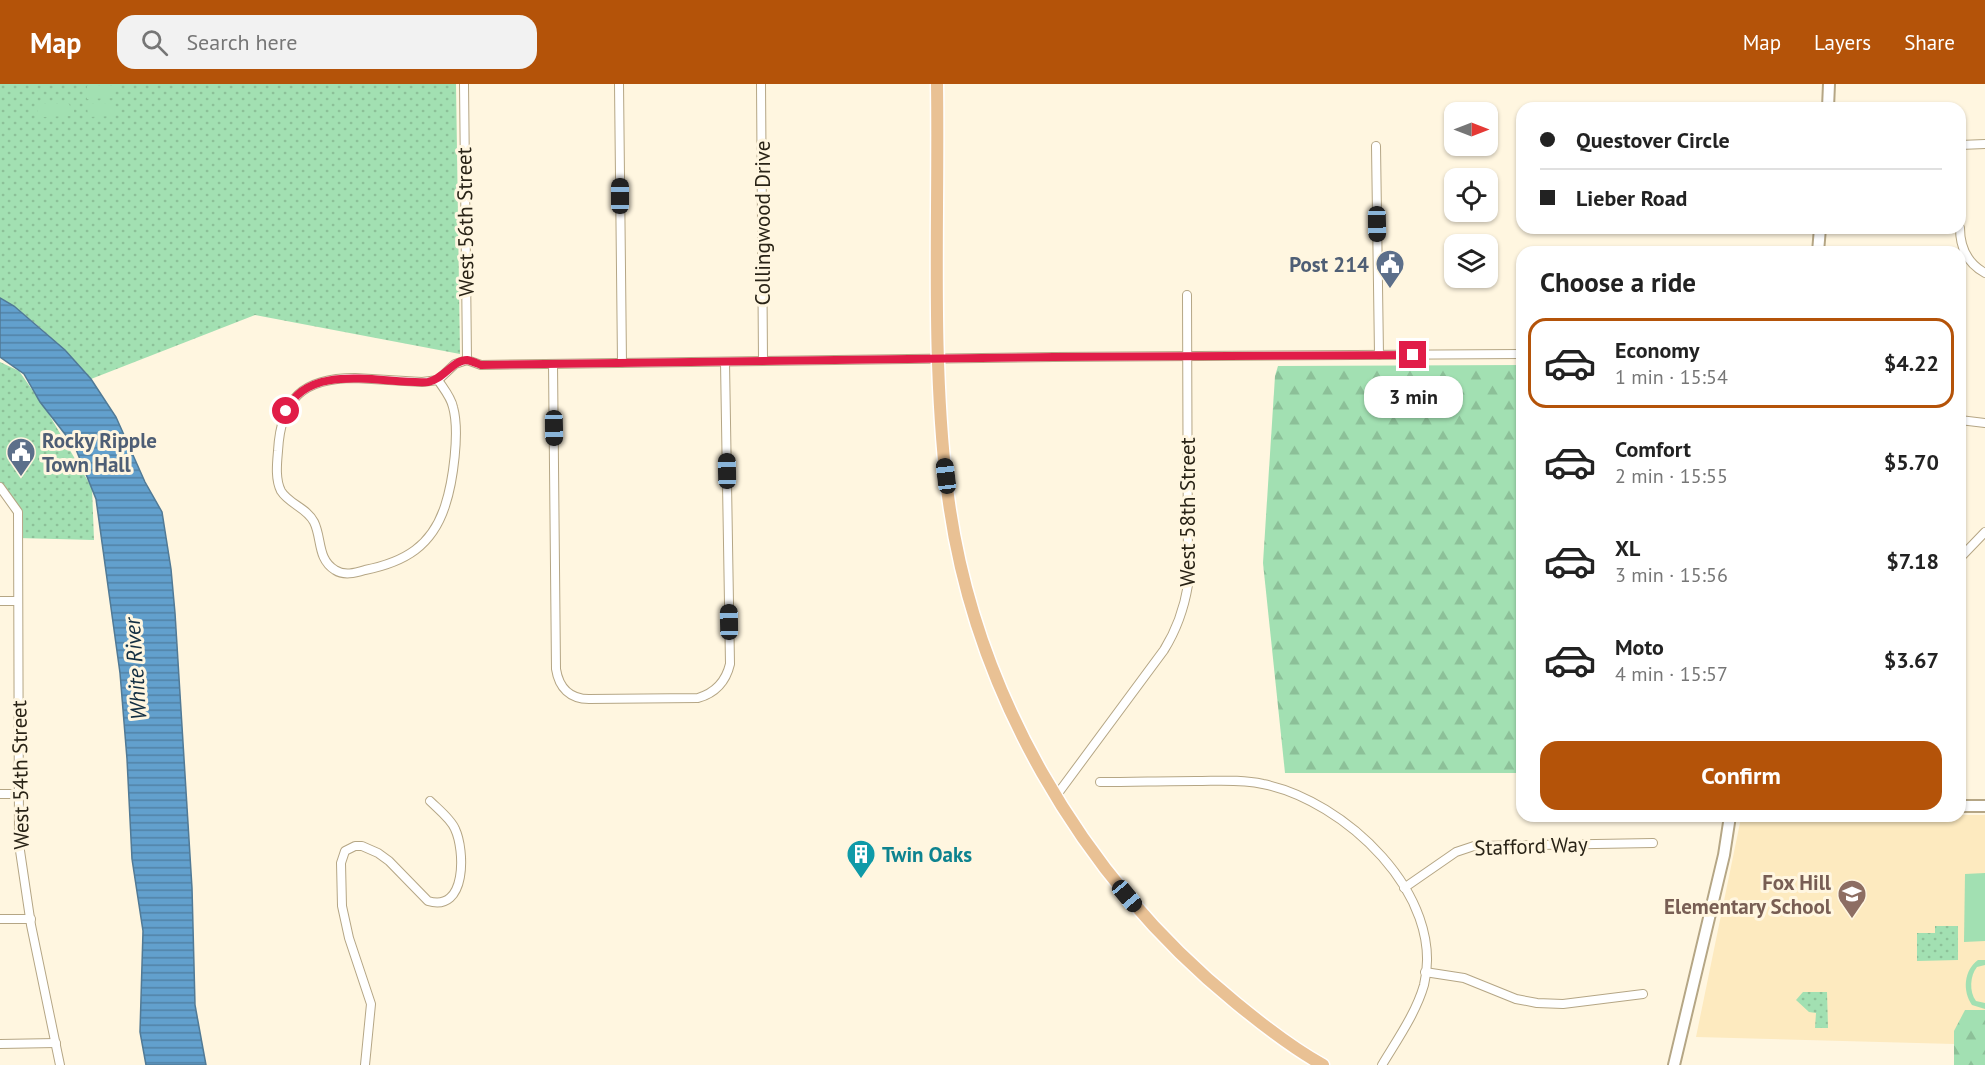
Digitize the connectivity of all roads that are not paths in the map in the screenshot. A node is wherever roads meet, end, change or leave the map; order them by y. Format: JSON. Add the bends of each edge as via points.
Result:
{"nodes":[{"id":1,"x":464,"y":84,"type":"edge"},
{"id":2,"x":619,"y":84,"type":"edge"},
{"id":3,"x":761,"y":84,"type":"edge"},
{"id":4,"x":937,"y":84,"type":"edge"},
{"id":5,"x":1829,"y":84,"type":"edge"},
{"id":6,"x":1828,"y":102,"type":"edge"},
{"id":7,"x":1985,"y":144,"type":"edge"},
{"id":8,"x":1966,"y":145,"type":"edge"},
{"id":9,"x":1376,"y":146,"type":"dead end"},
{"id":10,"x":1966,"y":256,"type":"edge"},
{"id":11,"x":1985,"y":273,"type":"edge"},
{"id":12,"x":1187,"y":295,"type":"dead end"},
{"id":13,"x":1516,"y":354,"type":"edge"},
{"id":14,"x":1379,"y":355,"type":"junction"},
{"id":15,"x":1186,"y":357,"type":"junction"},
{"id":16,"x":938,"y":359,"type":"junction"},
{"id":17,"x":467,"y":360,"type":"junction"},
{"id":18,"x":763,"y":361,"type":"junction"},
{"id":19,"x":725,"y":362,"type":"junction"},
{"id":20,"x":622,"y":363,"type":"junction"},
{"id":21,"x":553,"y":364,"type":"junction"},
{"id":22,"x":438,"y":380,"type":"junction"},
{"id":23,"x":1966,"y":421,"type":"edge"},
{"id":24,"x":1985,"y":423,"type":"edge"},
{"id":25,"x":0,"y":488,"type":"edge"},
{"id":26,"x":1985,"y":532,"type":"edge"},
{"id":27,"x":1966,"y":552,"type":"edge"},
{"id":28,"x":0,"y":601,"type":"edge"},
{"id":29,"x":18,"y":601,"type":"junction"},
{"id":30,"x":1100,"y":782,"type":"dead end"},
{"id":31,"x":0,"y":794,"type":"edge"},
{"id":32,"x":18,"y":794,"type":"junction"},
{"id":33,"x":1056,"y":796,"type":"junction"},
{"id":34,"x":430,"y":801,"type":"dead end"},
{"id":35,"x":1966,"y":806,"type":"edge"},
{"id":36,"x":1985,"y":806,"type":"edge"},
{"id":37,"x":1729,"y":822,"type":"edge"},
{"id":38,"x":1653,"y":843,"type":"dead end"},
{"id":39,"x":1404,"y":888,"type":"junction"},
{"id":40,"x":0,"y":919,"type":"edge"},
{"id":41,"x":31,"y":919,"type":"junction"},
{"id":42,"x":1425,"y":972,"type":"junction"},
{"id":43,"x":1643,"y":994,"type":"dead end"},
{"id":44,"x":56,"y":1043,"type":"junction"},
{"id":45,"x":0,"y":1044,"type":"edge"},
{"id":46,"x":60,"y":1065,"type":"edge"},
{"id":47,"x":365,"y":1065,"type":"edge"},
{"id":48,"x":1323,"y":1065,"type":"edge"},
{"id":49,"x":1382,"y":1065,"type":"edge"},
{"id":50,"x":1674,"y":1065,"type":"edge"}],
"edges":[{"from":1,"to":17,"type":"street","name":"West 56th Street"},
{"from":2,"to":20,"type":"street"},
{"from":3,"to":18,"type":"street","name":"Collingwood Drive"},
{"from":4,"to":16,"type":"main road"},
{"from":5,"to":6,"type":"street"},
{"from":7,"to":8,"type":"street"},
{"from":9,"to":14,"type":"street"},
{"from":10,"to":11,"type":"street"},
{"from":12,"to":15,"type":"street","name":"West 58th Street"},
{"from":13,"to":14,"type":"street"},
{"from":14,"to":15,"type":"street"},
{"from":15,"to":16,"type":"street"},
{"from":15,"to":33,"type":"street","name":"West 58th Street","via":[[1188,585],[1183,612],[1164,650]]},
{"from":16,"to":18,"type":"street"},
{"from":16,"to":33,"type":"main road","via":[[947,490],[967,586],[1004,693]]},
{"from":17,"to":21,"type":"street","via":[[481,365]]},
{"from":17,"to":22,"type":"street","via":[[457,363]]},
{"from":18,"to":19,"type":"street"},
{"from":19,"to":20,"type":"street"},
{"from":19,"to":21,"type":"street","via":[[729,668],[716,688],[698,698],[583,699],[572,696],[562,686],[556,669]]},
{"from":20,"to":21,"type":"street"},
{"from":22,"to":22,"type":"street","via":[[451,400],[455,416],[451,482],[440,520],[426,540],[402,559],[347,574],[334,570],[322,555],[312,518],[282,492],[279,484],[279,437],[287,407],[300,392],[334,379]]},
{"from":23,"to":24,"type":"street"},
{"from":25,"to":29,"type":"street","name":"West 54th Street","via":[[18,512]]},
{"from":26,"to":27,"type":"street"},
{"from":28,"to":29,"type":"street"},
{"from":29,"to":32,"type":"street","name":"West 54th Street"},
{"from":30,"to":39,"type":"street","via":[[1244,780],[1287,790],[1355,829],[1384,859]]},
{"from":31,"to":32,"type":"street"},
{"from":32,"to":41,"type":"street","name":"West 54th Street","via":[[20,844]]},
{"from":33,"to":48,"type":"main road","via":[[1110,875],[1171,944],[1254,1018]]},
{"from":34,"to":47,"type":"street","via":[[453,825],[458,837],[461,877],[453,894],[444,901],[428,901],[389,861],[362,846],[345,851],[341,863],[344,921],[370,1005]]},
{"from":35,"to":36,"type":"street"},
{"from":37,"to":50,"type":"street"},
{"from":38,"to":39,"type":"street","name":"Stafford Way","via":[[1474,846],[1456,852]]},
{"from":39,"to":42,"type":"street","via":[[1419,921]]},
{"from":40,"to":41,"type":"street"},
{"from":41,"to":44,"type":"street","name":"West 54th Street"},
{"from":42,"to":43,"type":"street","via":[[1464,978],[1537,1004]]},
{"from":42,"to":49,"type":"street","via":[[1419,1001]]},
{"from":44,"to":45,"type":"street"},
{"from":44,"to":46,"type":"street","name":"West 54th Street"}]}
